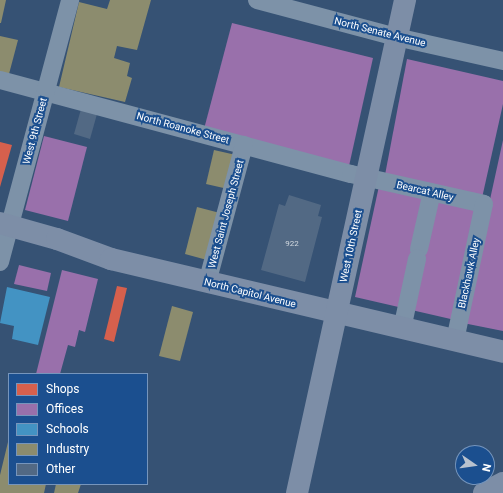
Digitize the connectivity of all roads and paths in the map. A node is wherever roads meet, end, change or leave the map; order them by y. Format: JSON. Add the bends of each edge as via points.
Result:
{"nodes":[{"id":1,"x":70,"y":0,"type":"edge"},
{"id":2,"x":257,"y":0,"type":"edge"},
{"id":3,"x":405,"y":0,"type":"edge"},
{"id":4,"x":396,"y":37,"type":"junction"},
{"id":5,"x":503,"y":61,"type":"edge"},
{"id":6,"x":0,"y":80,"type":"edge"},
{"id":7,"x":46,"y":92,"type":"junction"},
{"id":8,"x":244,"y":145,"type":"junction"},
{"id":9,"x":365,"y":177,"type":"junction"},
{"id":10,"x":432,"y":192,"type":"junction"},
{"id":11,"x":484,"y":204,"type":"joint"},
{"id":12,"x":5,"y":224,"type":"edge"},
{"id":13,"x":0,"y":262,"type":"edge"},
{"id":14,"x":207,"y":283,"type":"junction"},
{"id":15,"x":336,"y":314,"type":"junction"},
{"id":16,"x":402,"y":330,"type":"junction"},
{"id":17,"x":455,"y":341,"type":"junction"},
{"id":18,"x":503,"y":352,"type":"edge"},
{"id":19,"x":503,"y":483,"type":"edge"},
{"id":20,"x":298,"y":493,"type":"edge"},
{"id":21,"x":484,"y":493,"type":"edge"}],
"edges":[{"from":1,"to":7,"type":"street","name":"West 9th Street"},
{"from":2,"to":4,"type":"street","name":"North Senate Avenue"},
{"from":3,"to":4,"type":"main road","name":"West 10th Street"},
{"from":4,"to":5,"type":"street","name":"North Senate Avenue"},
{"from":4,"to":9,"type":"main road","name":"West 10th Street"},
{"from":6,"to":7,"type":"street","name":"North Roanoke Street"},
{"from":7,"to":8,"type":"street","name":"North Roanoke Street"},
{"from":7,"to":12,"type":"street","name":"West 9th Street"},
{"from":8,"to":9,"type":"street","name":"North Roanoke Street"},
{"from":8,"to":14,"type":"street","name":"West Saint Joseph Street"},
{"from":9,"to":10,"type":"street","name":"Bearcat Alley"},
{"from":9,"to":15,"type":"main road","name":"West 10th Street"},
{"from":10,"to":11,"type":"street","name":"Bearcat Alley"},
{"from":10,"to":16,"type":"street"},
{"from":11,"to":17,"type":"street","name":"Blackhawk Alley"},
{"from":12,"to":13,"type":"street","name":"West 9th Street"},
{"from":12,"to":14,"type":"main road","name":"North Capitol Avenue","via":[[57,239],[111,259]]},
{"from":14,"to":15,"type":"main road","name":"North Capitol Avenue"},
{"from":15,"to":16,"type":"main road","name":"North Capitol Avenue"},
{"from":15,"to":20,"type":"main road","name":"West 10th Street"},
{"from":16,"to":17,"type":"main road","name":"North Capitol Avenue"},
{"from":17,"to":18,"type":"main road","name":"North Capitol Avenue"},
{"from":19,"to":21,"type":"main road"}]}
